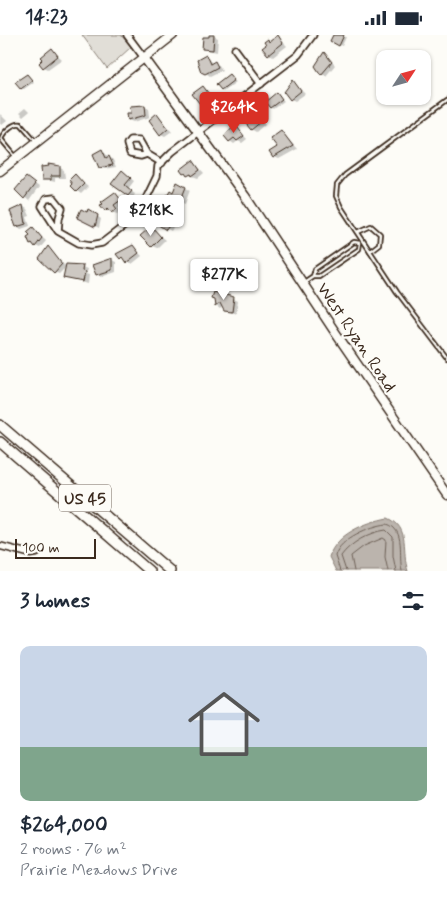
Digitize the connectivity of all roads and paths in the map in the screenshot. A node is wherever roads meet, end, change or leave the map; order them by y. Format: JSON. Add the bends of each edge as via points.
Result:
{"nodes":[{"id":1,"x":126,"y":35,"type":"edge"},
{"id":2,"x":173,"y":35,"type":"edge"},
{"id":3,"x":313,"y":35,"type":"edge"},
{"id":4,"x":236,"y":49,"type":"dead end"},
{"id":5,"x":145,"y":59,"type":"junction"},
{"id":6,"x":261,"y":84,"type":"junction"},
{"id":7,"x":447,"y":100,"type":"edge"},
{"id":8,"x":198,"y":132,"type":"junction"},
{"id":9,"x":0,"y":138,"type":"edge"},
{"id":10,"x":36,"y":141,"type":"junction"},
{"id":11,"x":147,"y":154,"type":"dead end"},
{"id":12,"x":16,"y":158,"type":"junction"},
{"id":13,"x":162,"y":163,"type":"junction"},
{"id":14,"x":0,"y":171,"type":"edge"},
{"id":15,"x":58,"y":231,"type":"junction"},
{"id":16,"x":358,"y":232,"type":"junction"},
{"id":17,"x":364,"y":241,"type":"junction"},
{"id":18,"x":360,"y":243,"type":"junction"},
{"id":19,"x":370,"y":251,"type":"junction"},
{"id":20,"x":313,"y":275,"type":"junction"},
{"id":21,"x":302,"y":283,"type":"junction"},
{"id":22,"x":447,"y":358,"type":"edge"},
{"id":23,"x":0,"y":425,"type":"edge"},
{"id":24,"x":0,"y":442,"type":"edge"},
{"id":25,"x":447,"y":495,"type":"edge"},
{"id":26,"x":0,"y":546,"type":"edge"},
{"id":27,"x":37,"y":553,"type":"dead end"},
{"id":28,"x":148,"y":571,"type":"edge"},
{"id":29,"x":170,"y":571,"type":"edge"}],
"edges":[{"from":1,"to":5,"type":"street"},
{"from":2,"to":5,"type":"street"},
{"from":3,"to":6,"type":"street","via":[[298,55]]},
{"from":4,"to":6,"type":"street"},
{"from":5,"to":8,"type":"street","name":"West Ryan Road"},
{"from":5,"to":10,"type":"street"},
{"from":6,"to":8,"type":"street"},
{"from":7,"to":16,"type":"lane","via":[[345,175],[337,185],[336,196]]},
{"from":8,"to":13,"type":"street"},
{"from":8,"to":21,"type":"street","name":"West Ryan Road","via":[[245,195]]},
{"from":9,"to":10,"type":"lane","via":[[19,123]]},
{"from":9,"to":12,"type":"lane"},
{"from":10,"to":12,"type":"street"},
{"from":11,"to":13,"type":"street"},
{"from":12,"to":14,"type":"street"},
{"from":13,"to":15,"type":"street","via":[[142,207],[132,220],[102,243],[79,243]]},
{"from":15,"to":15,"type":"street","via":[[42,206],[46,199],[54,198],[62,208]]},
{"from":16,"to":17,"type":"lane"},
{"from":16,"to":19,"type":"lane","via":[[371,226],[380,233],[379,244]]},
{"from":17,"to":18,"type":"lane"},
{"from":17,"to":19,"type":"lane"},
{"from":18,"to":20,"type":"lane","via":[[354,242],[315,269]]},
{"from":18,"to":20,"type":"lane","via":[[359,249],[320,276]]},
{"from":19,"to":22,"type":"lane"},
{"from":20,"to":21,"type":"lane"},
{"from":21,"to":25,"type":"street","name":"West Ryan Road"},
{"from":23,"to":29,"type":"main road","number":"US 45"},
{"from":24,"to":28,"type":"main road","number":"US 45"},
{"from":26,"to":27,"type":"street"}]}
